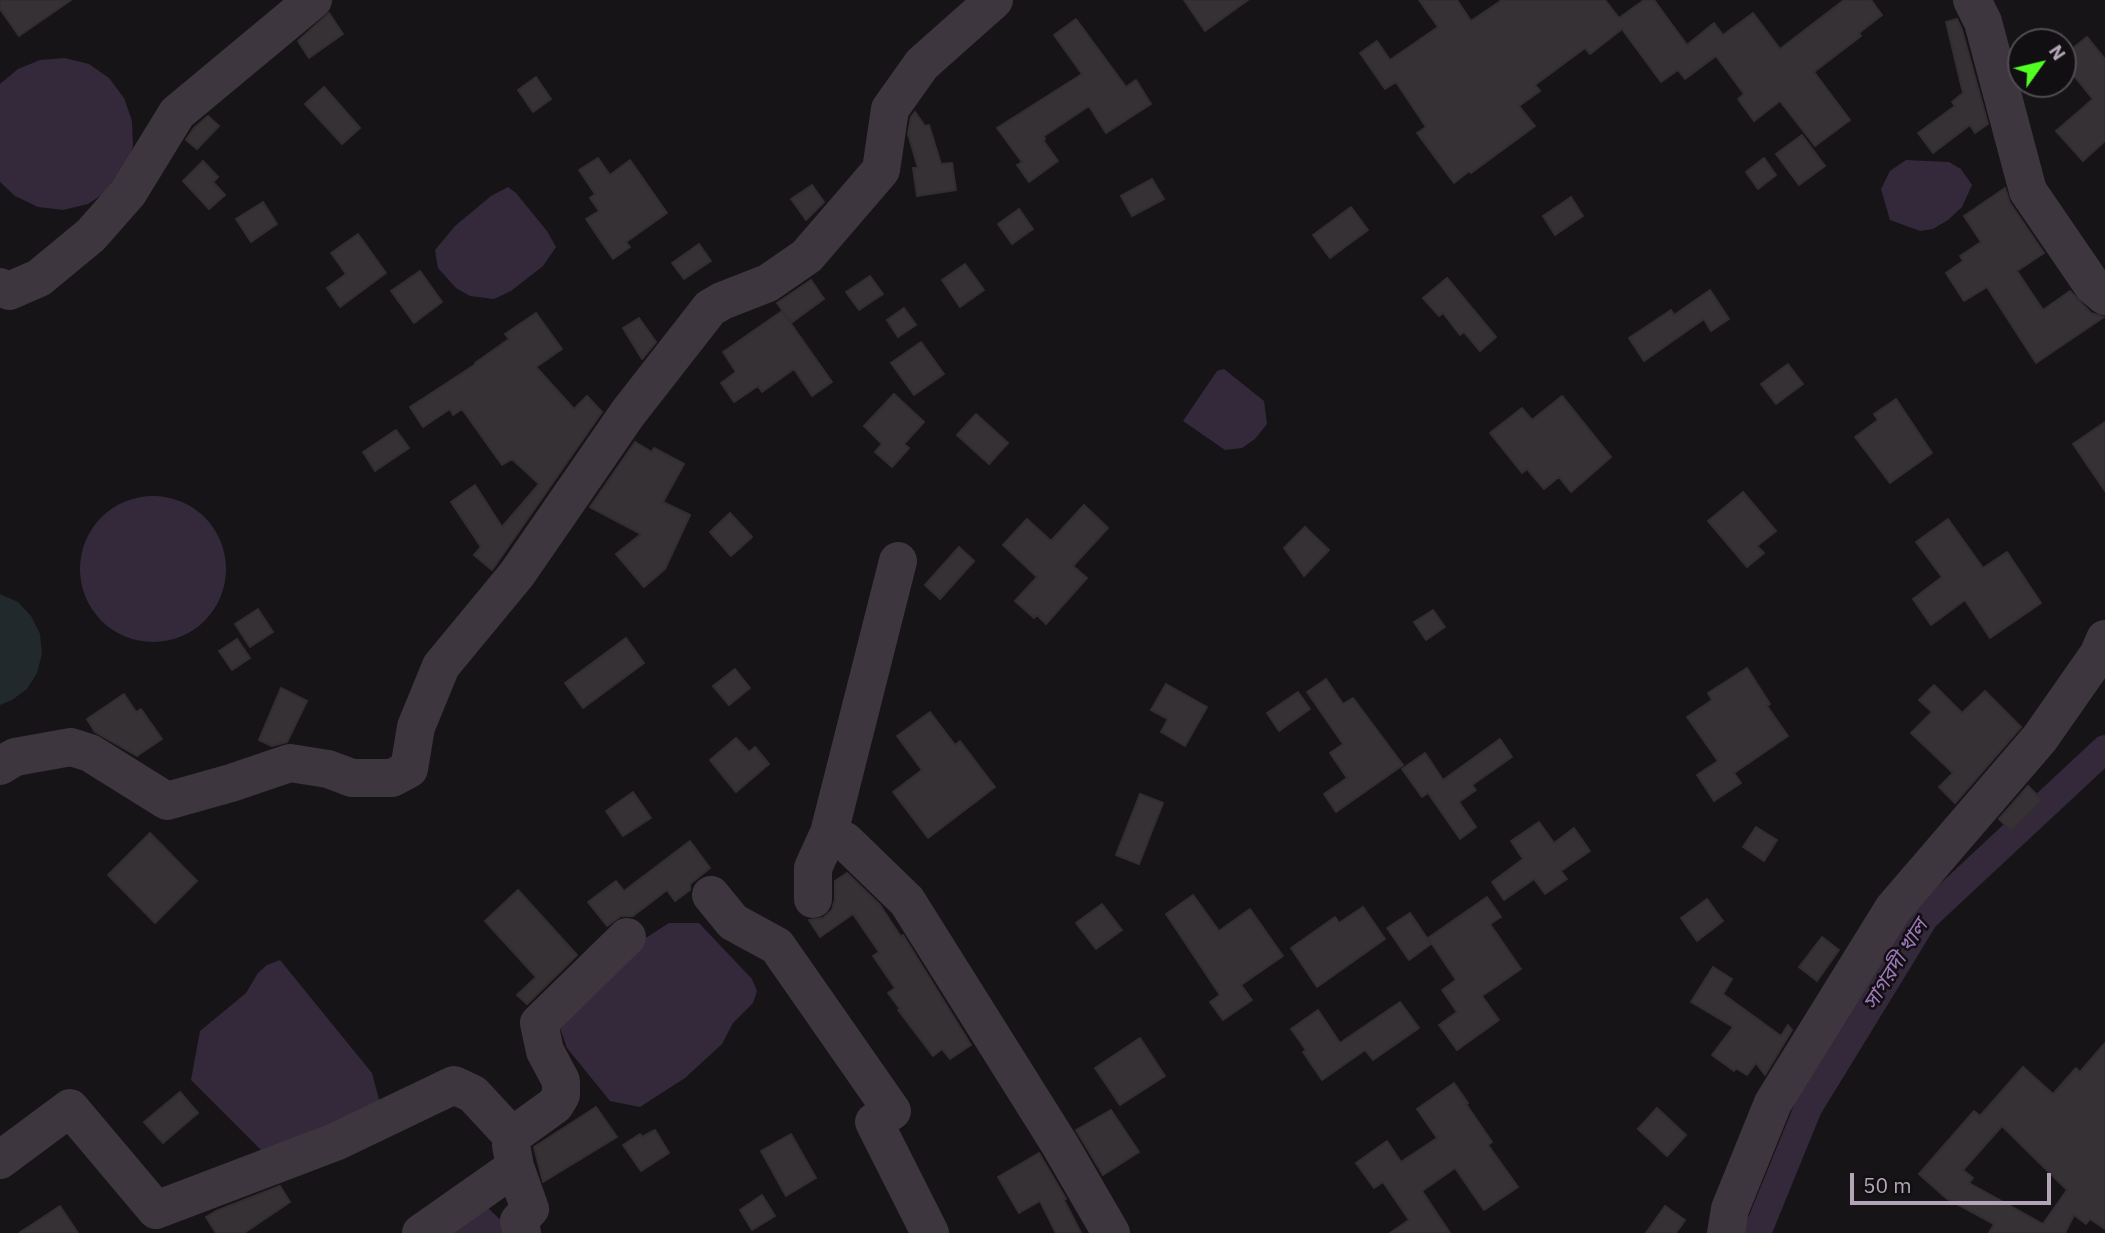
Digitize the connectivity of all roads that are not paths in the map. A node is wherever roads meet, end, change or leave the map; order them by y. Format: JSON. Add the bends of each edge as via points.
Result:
{"nodes":[{"id":1,"x":313,"y":0,"type":"edge"},
{"id":2,"x":994,"y":0,"type":"edge"},
{"id":3,"x":1972,"y":0,"type":"edge"},
{"id":4,"x":0,"y":287,"type":"edge"},
{"id":5,"x":2105,"y":296,"type":"edge"},
{"id":6,"x":898,"y":561,"type":"dead end"},
{"id":7,"x":2105,"y":639,"type":"edge"},
{"id":8,"x":0,"y":766,"type":"edge"},
{"id":9,"x":829,"y":832,"type":"junction"},
{"id":10,"x":710,"y":895,"type":"dead end"},
{"id":11,"x":813,"y":899,"type":"dead end"},
{"id":12,"x":626,"y":937,"type":"dead end"},
{"id":13,"x":513,"y":1151,"type":"junction"},
{"id":14,"x":0,"y":1160,"type":"edge"},
{"id":15,"x":421,"y":1233,"type":"edge"},
{"id":16,"x":522,"y":1233,"type":"edge"},
{"id":17,"x":930,"y":1233,"type":"edge"},
{"id":18,"x":1111,"y":1233,"type":"edge"},
{"id":19,"x":1727,"y":1233,"type":"edge"}],
"edges":[{"from":1,"to":4,"type":"street","via":[[177,113],[128,193],[91,235],[39,278],[9,291]]},
{"from":2,"to":8,"type":"street","via":[[922,64],[890,109],[881,170],[807,256],[768,283],[710,308],[628,413],[517,574],[441,666],[416,727],[410,769],[392,778],[352,778],[290,763],[167,801],[90,753],[71,747],[15,757]]},
{"from":3,"to":5,"type":"street","via":[[1983,22],[2028,191],[2093,286]]},
{"from":6,"to":9,"type":"street"},
{"from":7,"to":19,"type":"street","via":[[2040,738],[1893,909],[1773,1103],[1730,1209]]},
{"from":9,"to":11,"type":"street","via":[[813,868]]},
{"from":9,"to":18,"type":"street","via":[[845,841],[907,901]]},
{"from":10,"to":17,"type":"street","via":[[733,922],[777,946],[892,1111],[874,1122]]},
{"from":12,"to":13,"type":"street","via":[[539,1023],[545,1051],[561,1081],[561,1094]]},
{"from":13,"to":14,"type":"street","via":[[473,1094],[454,1085],[335,1142],[156,1210],[70,1108]]},
{"from":13,"to":15,"type":"street"},
{"from":13,"to":16,"type":"street","via":[[530,1209],[519,1221]]}]}
